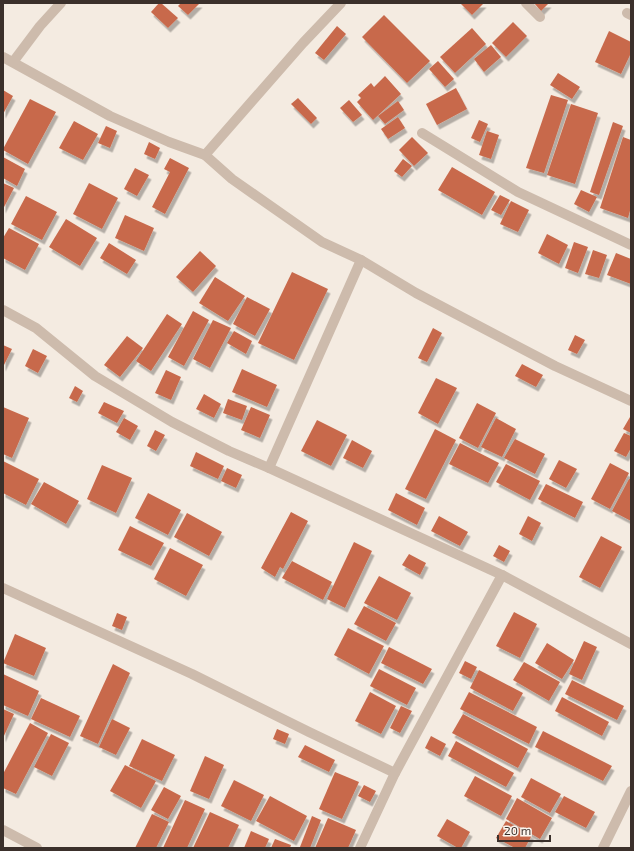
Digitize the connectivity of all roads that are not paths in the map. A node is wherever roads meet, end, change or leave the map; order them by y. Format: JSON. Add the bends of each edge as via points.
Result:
{"nodes":[{"id":1,"x":61,"y":3,"type":"edge"},
{"id":2,"x":341,"y":3,"type":"edge"},
{"id":3,"x":526,"y":3,"type":"edge"},
{"id":4,"x":540,"y":17,"type":"dead end"},
{"id":5,"x":3,"y":57,"type":"edge"},
{"id":6,"x":13,"y":62,"type":"junction"},
{"id":7,"x":422,"y":133,"type":"dead end"},
{"id":8,"x":204,"y":154,"type":"junction"},
{"id":9,"x":631,"y":245,"type":"edge"},
{"id":10,"x":361,"y":260,"type":"junction"},
{"id":11,"x":3,"y":310,"type":"edge"},
{"id":12,"x":631,"y":401,"type":"edge"},
{"id":13,"x":269,"y":468,"type":"junction"},
{"id":14,"x":502,"y":576,"type":"junction"},
{"id":15,"x":3,"y":588,"type":"edge"},
{"id":16,"x":631,"y":644,"type":"edge"},
{"id":17,"x":395,"y":772,"type":"junction"},
{"id":18,"x":631,"y":791,"type":"edge"},
{"id":19,"x":3,"y":830,"type":"edge"},
{"id":20,"x":37,"y":848,"type":"edge"},
{"id":21,"x":360,"y":848,"type":"edge"},
{"id":22,"x":603,"y":848,"type":"edge"}],
"edges":[{"from":1,"to":6,"type":"street"},
{"from":2,"to":8,"type":"street"},
{"from":3,"to":4,"type":"street"},
{"from":5,"to":6,"type":"street"},
{"from":6,"to":8,"type":"street","via":[[110,116]]},
{"from":7,"to":9,"type":"street","via":[[518,192]]},
{"from":8,"to":10,"type":"street","via":[[232,179],[322,242]]},
{"from":10,"to":12,"type":"street","via":[[416,293],[555,366]]},
{"from":10,"to":13,"type":"street"},
{"from":11,"to":13,"type":"street","via":[[36,328],[95,376],[172,422]]},
{"from":13,"to":14,"type":"street"},
{"from":14,"to":16,"type":"street"},
{"from":14,"to":17,"type":"street"},
{"from":15,"to":17,"type":"street","via":[[192,674]]},
{"from":17,"to":21,"type":"street"},
{"from":18,"to":22,"type":"street"},
{"from":19,"to":20,"type":"street"}]}
